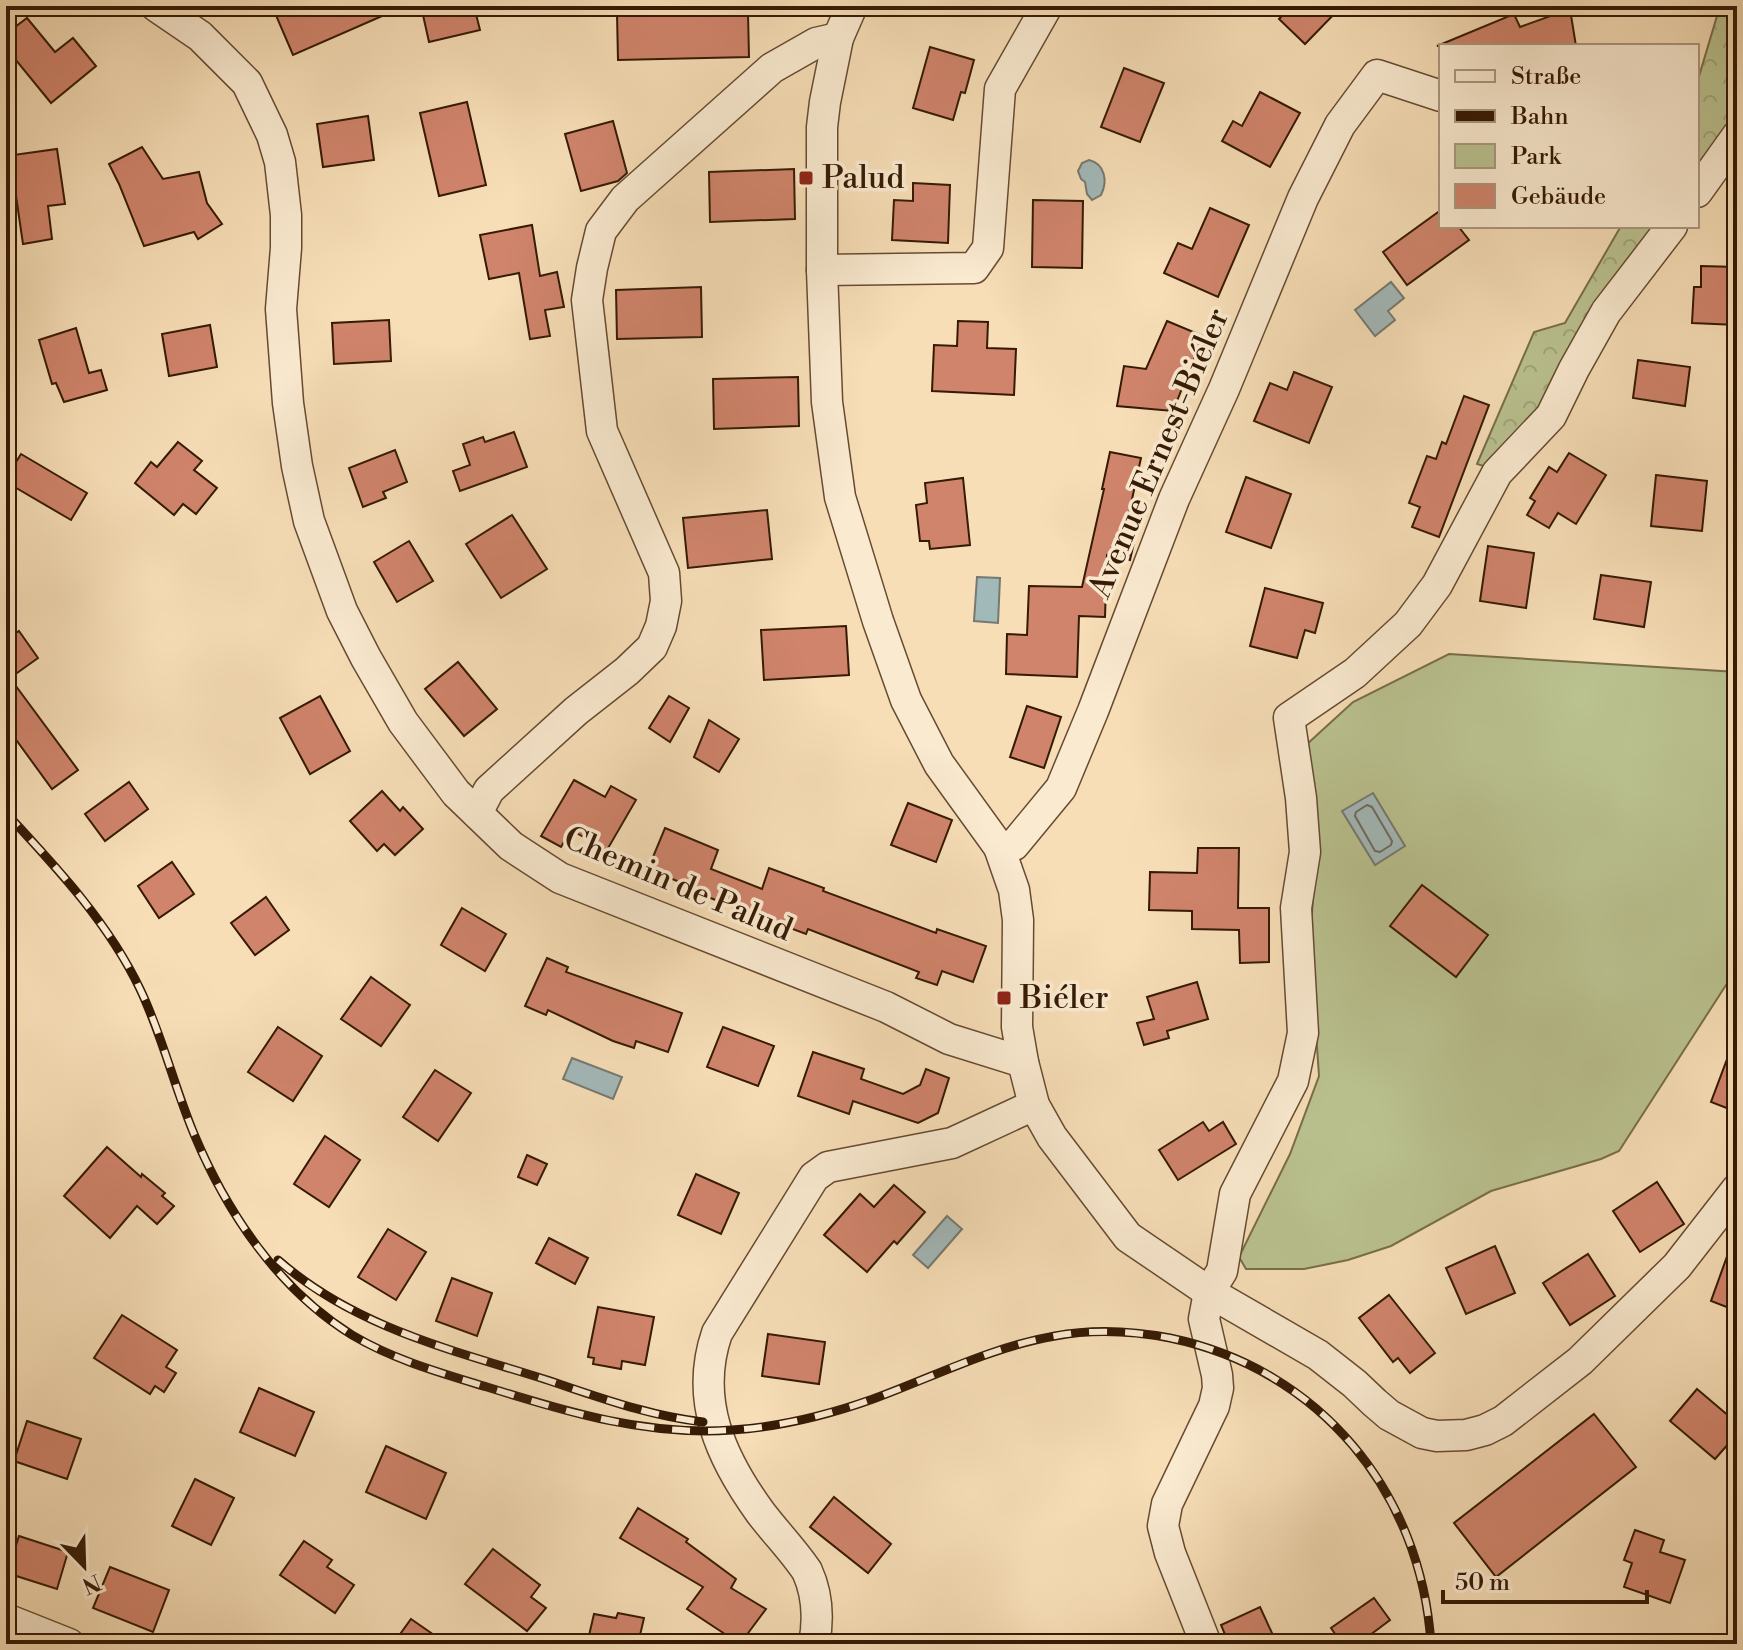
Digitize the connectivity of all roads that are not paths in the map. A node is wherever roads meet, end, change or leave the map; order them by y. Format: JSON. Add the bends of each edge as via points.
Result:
{"nodes":[{"id":1,"x":156,"y":6,"type":"edge"},
{"id":2,"x":852,"y":6,"type":"edge"},
{"id":3,"x":1047,"y":6,"type":"edge"},
{"id":4,"x":838,"y":38,"type":"junction"},
{"id":5,"x":1439,"y":95,"type":"edge"},
{"id":6,"x":1737,"y":136,"type":"edge"},
{"id":7,"x":1699,"y":189,"type":"edge"},
{"id":8,"x":1670,"y":228,"type":"edge"},
{"id":9,"x":822,"y":270,"type":"junction"},
{"id":10,"x":477,"y":813,"type":"junction"},
{"id":11,"x":999,"y":847,"type":"junction"},
{"id":12,"x":1023,"y":1062,"type":"junction"},
{"id":13,"x":1034,"y":1105,"type":"junction"},
{"id":14,"x":1737,"y":1189,"type":"edge"},
{"id":15,"x":1209,"y":1292,"type":"junction"},
{"id":16,"x":6,"y":1619,"type":"edge"},
{"id":17,"x":69,"y":1644,"type":"edge"},
{"id":18,"x":814,"y":1644,"type":"edge"},
{"id":19,"x":1206,"y":1644,"type":"edge"}],
"edges":[{"from":1,"to":10,"type":"street","name":"Chemin de Palud","via":[[200,36],[247,83],[272,135],[286,215],[281,309],[288,403],[309,521],[342,611],[366,658],[406,726]]},
{"from":2,"to":4,"type":"street"},
{"from":3,"to":9,"type":"street","via":[[1000,89],[988,248],[974,268]]},
{"from":4,"to":9,"type":"street","via":[[822,127]]},
{"from":4,"to":10,"type":"street","via":[[816,43],[772,68],[625,199],[601,231],[587,300],[602,431],[664,573],[661,626],[652,647],[489,790]]},
{"from":5,"to":11,"type":"street","name":"Avenue Ernest-Biéler","via":[[1377,75],[1340,125],[1303,198],[1174,499],[1061,788],[1014,845]]},
{"from":6,"to":7,"type":"street"},
{"from":8,"to":15,"type":"street","via":[[1606,312],[1551,416],[1497,473],[1437,585],[1408,624],[1355,673],[1289,718],[1305,852],[1296,908],[1303,1033],[1293,1081],[1235,1194],[1222,1271]]},
{"from":9,"to":11,"type":"street","via":[[827,402],[844,511],[906,700],[939,764]]},
{"from":10,"to":12,"type":"street","name":"Chemin de Palud","via":[[511,846],[560,878],[886,1007],[949,1039]]},
{"from":11,"to":12,"type":"street","via":[[1018,920],[1017,1027]]},
{"from":12,"to":13,"type":"street"},
{"from":13,"to":15,"type":"street","via":[[1128,1237]]},
{"from":13,"to":18,"type":"street","via":[[952,1143],[828,1167],[814,1177],[717,1333],[707,1384],[713,1423],[743,1486],[812,1581],[817,1603]]},
{"from":14,"to":15,"type":"street","via":[[1677,1266],[1580,1361],[1503,1421],[1466,1435],[1437,1436],[1405,1425],[1318,1355]]},
{"from":15,"to":19,"type":"street","via":[[1204,1319],[1217,1397],[1167,1504],[1163,1526]]},
{"from":16,"to":17,"type":"street"}]}
